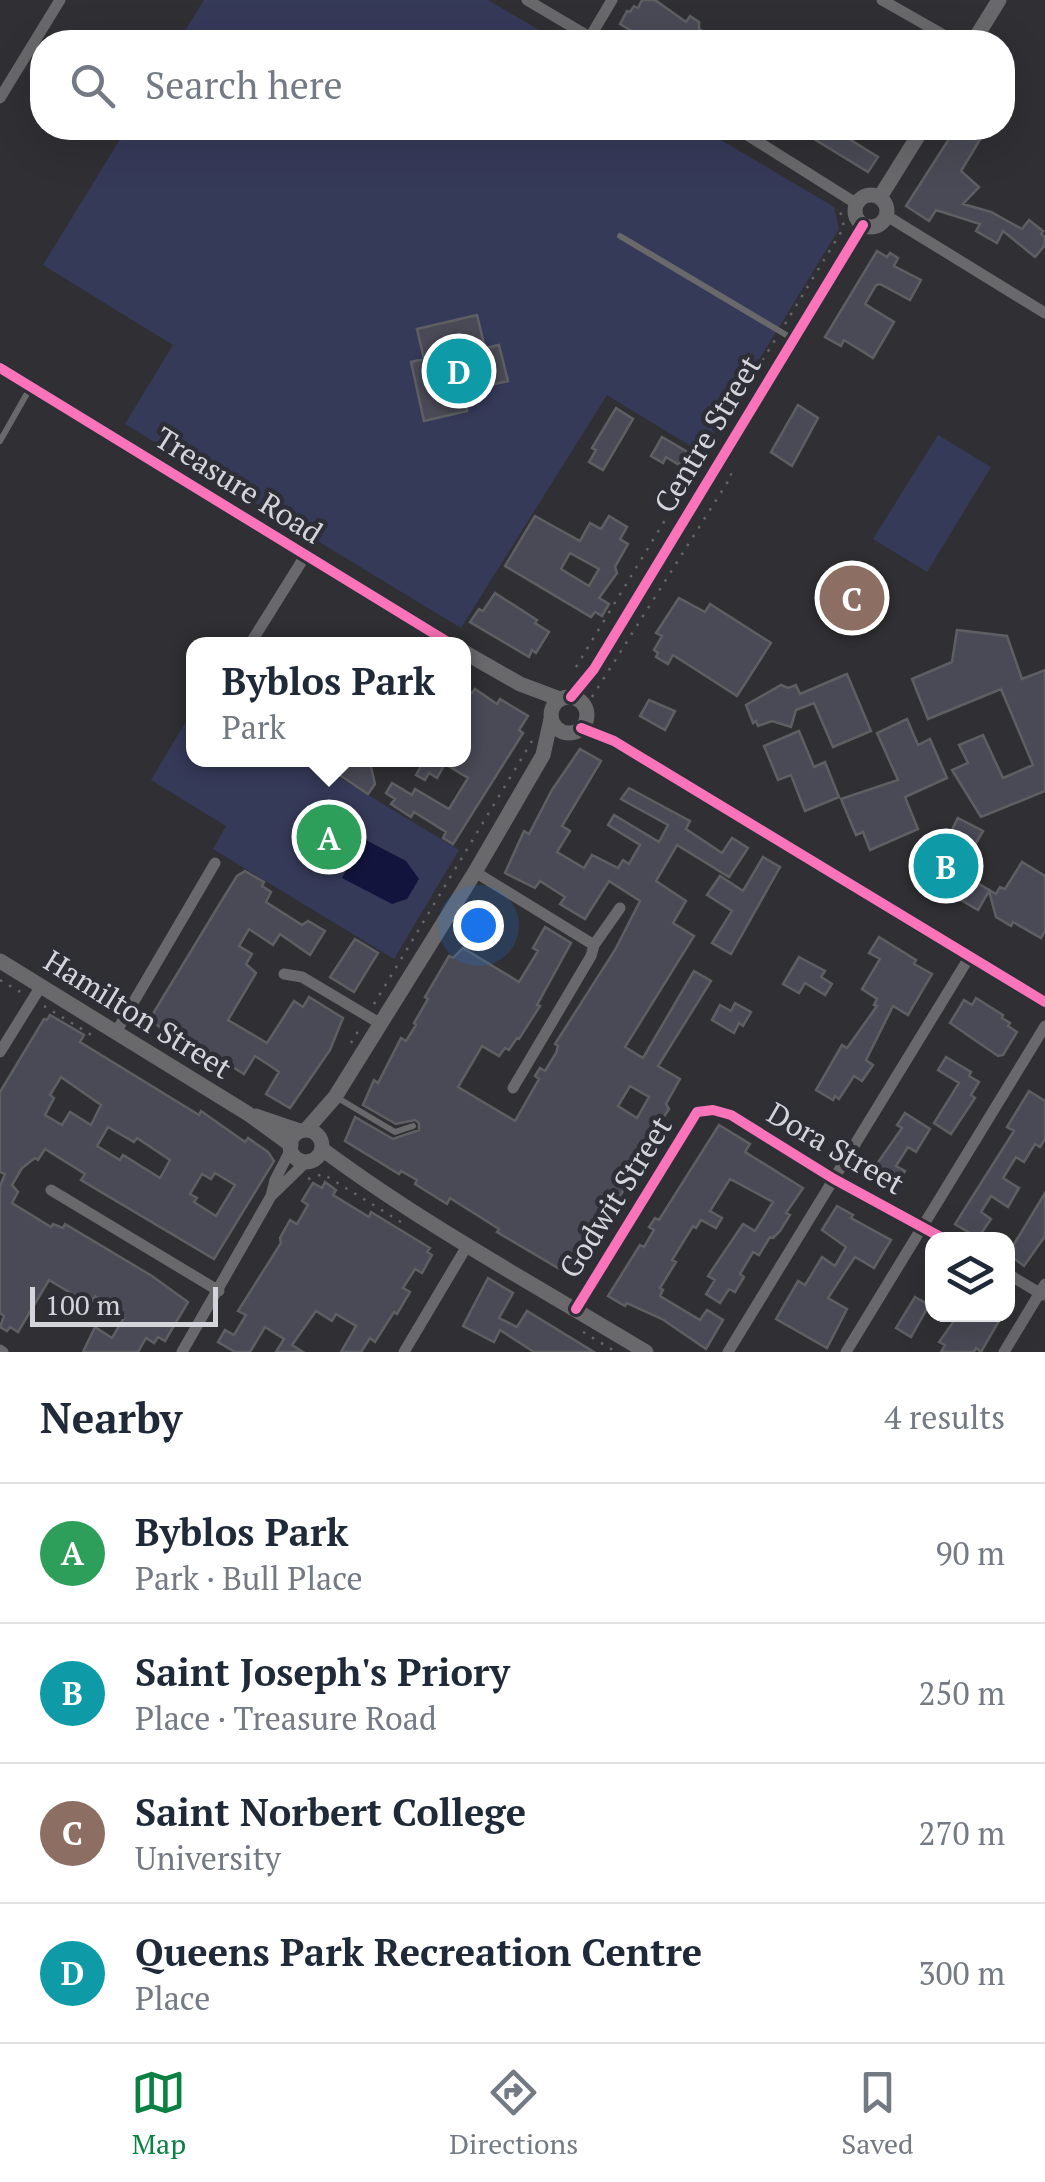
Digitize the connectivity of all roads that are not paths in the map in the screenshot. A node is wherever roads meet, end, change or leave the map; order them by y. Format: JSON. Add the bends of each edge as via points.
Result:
{"nodes":[{"id":1,"x":60,"y":0,"type":"edge"},
{"id":2,"x":527,"y":0,"type":"edge"},
{"id":3,"x":612,"y":0,"type":"edge"},
{"id":4,"x":882,"y":0,"type":"edge"},
{"id":5,"x":999,"y":0,"type":"edge"},
{"id":6,"x":42,"y":30,"type":"edge"},
{"id":7,"x":577,"y":30,"type":"edge"},
{"id":8,"x":598,"y":30,"type":"edge"},
{"id":9,"x":935,"y":30,"type":"edge"},
{"id":10,"x":980,"y":30,"type":"edge"},
{"id":11,"x":30,"y":49,"type":"edge"},
{"id":12,"x":0,"y":98,"type":"edge"},
{"id":13,"x":755,"y":140,"type":"edge"},
{"id":14,"x":916,"y":140,"type":"edge"},
{"id":15,"x":880,"y":197,"type":"junction"},
{"id":16,"x":857,"y":204,"type":"junction"},
{"id":17,"x":887,"y":216,"type":"junction"},
{"id":18,"x":863,"y":225,"type":"junction"},
{"id":19,"x":620,"y":236,"type":"dead end"},
{"id":20,"x":1045,"y":312,"type":"edge"},
{"id":21,"x":794,"y":340,"type":"junction"},
{"id":22,"x":0,"y":368,"type":"edge"},
{"id":23,"x":31,"y":386,"type":"junction"},
{"id":24,"x":2,"y":430,"type":"edge"},
{"id":25,"x":0,"y":441,"type":"edge"},
{"id":26,"x":305,"y":556,"type":"junction"},
{"id":27,"x":254,"y":637,"type":"edge"},
{"id":28,"x":439,"y":637,"type":"edge"},
{"id":29,"x":471,"y":656,"type":"edge"},
{"id":30,"x":566,"y":715,"type":"junction"},
{"id":31,"x":215,"y":864,"type":"dead end"},
{"id":32,"x":474,"y":872,"type":"junction"},
{"id":33,"x":620,"y":908,"type":"dead end"},
{"id":34,"x":594,"y":945,"type":"junction"},
{"id":35,"x":970,"y":956,"type":"junction"},
{"id":36,"x":0,"y":961,"type":"edge"},
{"id":37,"x":284,"y":974,"type":"dead end"},
{"id":38,"x":37,"y":993,"type":"junction"},
{"id":39,"x":1045,"y":1002,"type":"edge"},
{"id":40,"x":374,"y":1020,"type":"junction"},
{"id":41,"x":1045,"y":1026,"type":"edge"},
{"id":42,"x":116,"y":1032,"type":"junction"},
{"id":43,"x":0,"y":1052,"type":"edge"},
{"id":44,"x":512,"y":1088,"type":"dead end"},
{"id":45,"x":332,"y":1100,"type":"junction"},
{"id":46,"x":697,"y":1112,"type":"joint"},
{"id":47,"x":413,"y":1126,"type":"dead end"},
{"id":48,"x":305,"y":1148,"type":"junction"},
{"id":49,"x":834,"y":1179,"type":"junction"},
{"id":50,"x":51,"y":1190,"type":"dead end"},
{"id":51,"x":271,"y":1196,"type":"junction"},
{"id":52,"x":924,"y":1227,"type":"junction"},
{"id":53,"x":932,"y":1232,"type":"edge"},
{"id":54,"x":467,"y":1246,"type":"junction"},
{"id":55,"x":1015,"y":1277,"type":"edge"},
{"id":56,"x":219,"y":1291,"type":"junction"},
{"id":57,"x":1043,"y":1291,"type":"edge"},
{"id":58,"x":573,"y":1316,"type":"junction"},
{"id":59,"x":182,"y":1352,"type":"edge"},
{"id":60,"x":404,"y":1352,"type":"edge"},
{"id":61,"x":646,"y":1352,"type":"edge"},
{"id":62,"x":728,"y":1352,"type":"edge"},
{"id":63,"x":846,"y":1352,"type":"edge"},
{"id":64,"x":1004,"y":1352,"type":"edge"}],
"edges":[{"from":1,"to":6,"type":"street"},
{"from":2,"to":7,"type":"street"},
{"from":3,"to":8,"type":"street"},
{"from":4,"to":9,"type":"street"},
{"from":5,"to":10,"type":"street"},
{"from":11,"to":12,"type":"street"},
{"from":13,"to":16,"type":"street"},
{"from":14,"to":15,"type":"street"},
{"from":15,"to":16,"type":"street","via":[[865,196]]},
{"from":15,"to":17,"type":"street"},
{"from":16,"to":18,"type":"street"},
{"from":17,"to":18,"type":"street","via":[[877,226]]},
{"from":17,"to":20,"type":"street"},
{"from":18,"to":21,"type":"street","name":"Centre Street"},
{"from":19,"to":21,"type":"lane"},
{"from":21,"to":30,"type":"street","name":"Centre Street"},
{"from":22,"to":23,"type":"street","name":"Treasure Road"},
{"from":23,"to":24,"type":"lane"},
{"from":23,"to":26,"type":"street","name":"Treasure Road"},
{"from":24,"to":25,"type":"lane"},
{"from":26,"to":27,"type":"street"},
{"from":26,"to":28,"type":"street","name":"Treasure Road"},
{"from":29,"to":30,"type":"street"},
{"from":30,"to":32,"type":"street","name":"Centre Street"},
{"from":30,"to":35,"type":"street"},
{"from":31,"to":42,"type":"street"},
{"from":32,"to":34,"type":"street"},
{"from":32,"to":40,"type":"street","name":"Centre Street"},
{"from":33,"to":34,"type":"street"},
{"from":34,"to":44,"type":"street"},
{"from":35,"to":39,"type":"street"},
{"from":35,"to":49,"type":"street"},
{"from":36,"to":38,"type":"street","name":"Hamilton Street"},
{"from":37,"to":40,"type":"street","via":[[302,977]]},
{"from":38,"to":42,"type":"street","name":"Hamilton Street"},
{"from":38,"to":43,"type":"street"},
{"from":40,"to":45,"type":"street","name":"Centre Street"},
{"from":41,"to":52,"type":"street"},
{"from":42,"to":48,"type":"street","name":"Hamilton Street"},
{"from":45,"to":47,"type":"lane","via":[[395,1132]]},
{"from":45,"to":48,"type":"street","name":"Centre Street"},
{"from":46,"to":49,"type":"street","name":"Dora Street","via":[[731,1116]]},
{"from":46,"to":58,"type":"street","name":"Godwit Street"},
{"from":48,"to":51,"type":"street","name":"Centre Street"},
{"from":48,"to":51,"type":"street","name":"Centre Street","via":[[275,1180]]},
{"from":48,"to":54,"type":"street","name":"Hamilton Street"},
{"from":49,"to":52,"type":"street","name":"Dora Street"},
{"from":49,"to":62,"type":"street"},
{"from":50,"to":56,"type":"street"},
{"from":51,"to":56,"type":"street","name":"Centre Street"},
{"from":52,"to":53,"type":"street","name":"Dora Street"},
{"from":52,"to":63,"type":"street"},
{"from":54,"to":58,"type":"street","name":"Hamilton Street"},
{"from":54,"to":60,"type":"street"},
{"from":55,"to":57,"type":"street"},
{"from":56,"to":59,"type":"street","name":"Centre Street"},
{"from":57,"to":64,"type":"street"},
{"from":58,"to":61,"type":"street","name":"Hamilton Street"}]}
